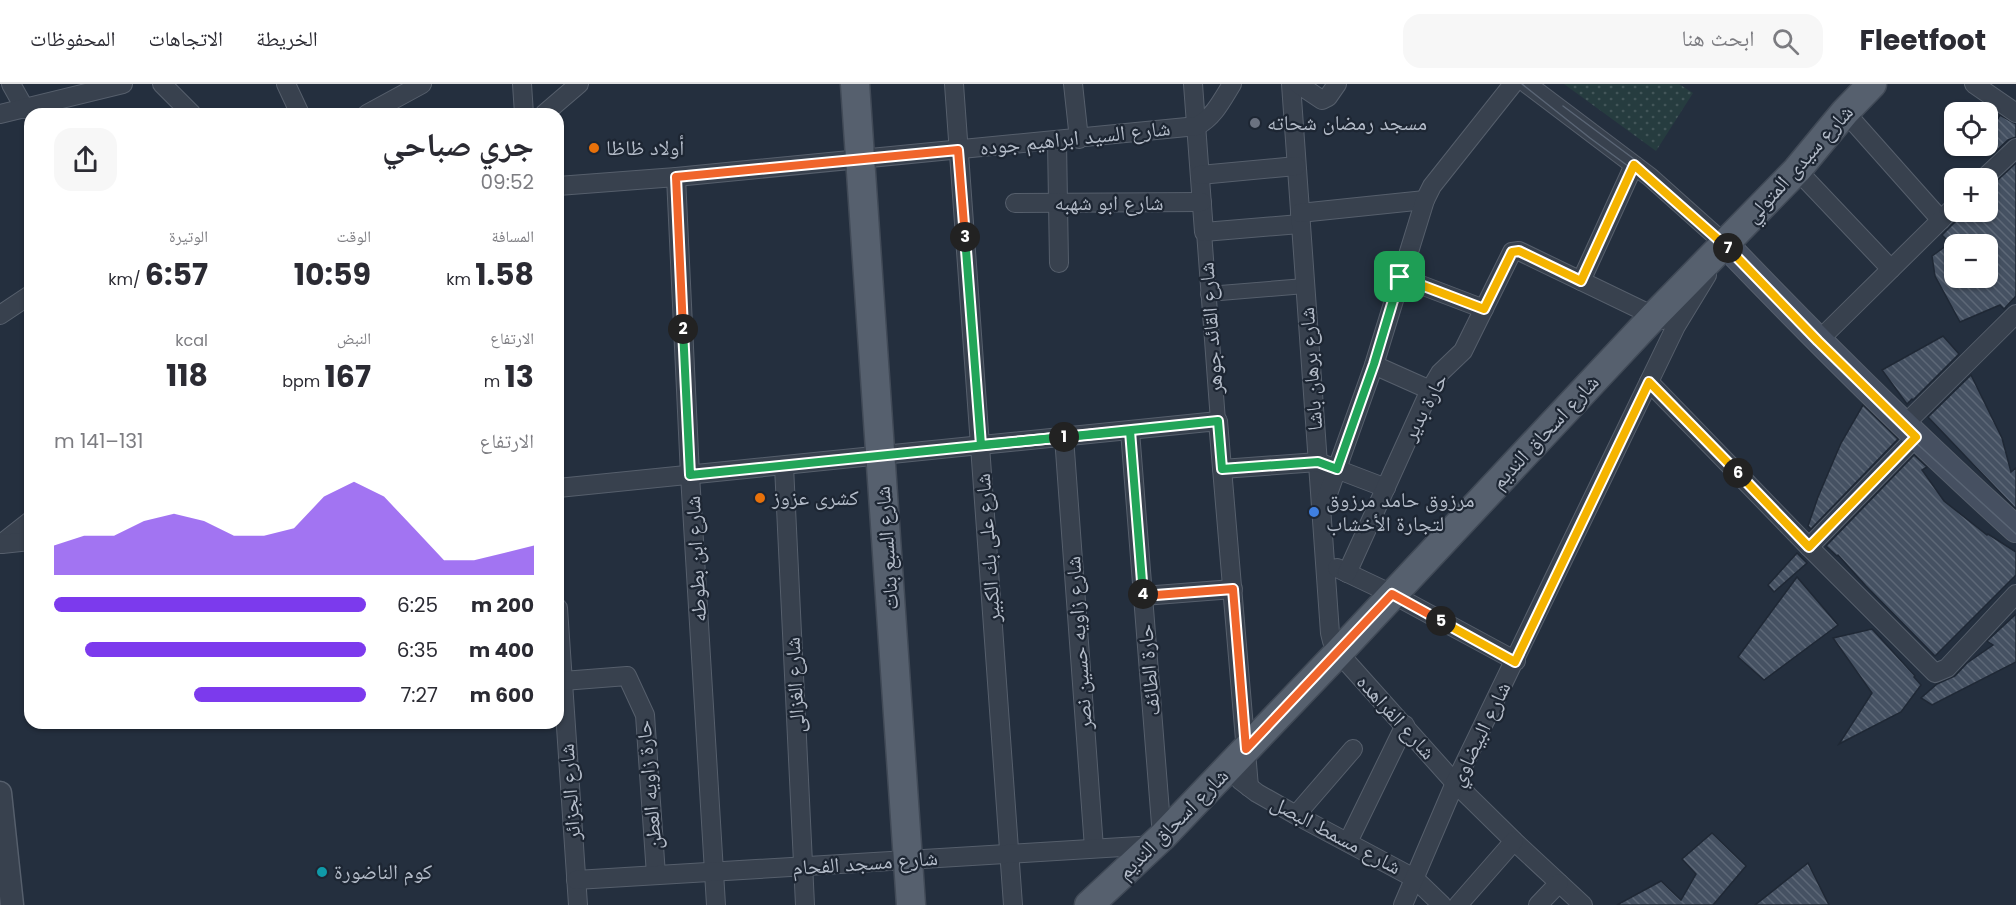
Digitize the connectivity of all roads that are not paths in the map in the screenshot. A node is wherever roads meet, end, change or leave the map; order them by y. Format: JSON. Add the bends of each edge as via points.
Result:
{"nodes":[{"id":1,"x":11,"y":84,"type":"edge"},
{"id":2,"x":123,"y":84,"type":"edge"},
{"id":3,"x":162,"y":84,"type":"edge"},
{"id":4,"x":286,"y":84,"type":"edge"},
{"id":5,"x":422,"y":84,"type":"edge"},
{"id":6,"x":522,"y":84,"type":"edge"},
{"id":7,"x":579,"y":84,"type":"edge"},
{"id":8,"x":855,"y":84,"type":"edge"},
{"id":9,"x":954,"y":84,"type":"edge"},
{"id":10,"x":1073,"y":84,"type":"edge"},
{"id":11,"x":1193,"y":84,"type":"edge"},
{"id":12,"x":1232,"y":84,"type":"edge"},
{"id":13,"x":1291,"y":84,"type":"edge"},
{"id":14,"x":1298,"y":84,"type":"edge"},
{"id":15,"x":1337,"y":84,"type":"edge"},
{"id":16,"x":1513,"y":84,"type":"edge"},
{"id":17,"x":1527,"y":84,"type":"edge"},
{"id":18,"x":1872,"y":84,"type":"edge"},
{"id":19,"x":1974,"y":84,"type":"edge"},
{"id":20,"x":25,"y":108,"type":"edge"},
{"id":21,"x":33,"y":108,"type":"edge"},
{"id":22,"x":186,"y":108,"type":"edge"},
{"id":23,"x":297,"y":108,"type":"edge"},
{"id":24,"x":378,"y":108,"type":"edge"},
{"id":25,"x":524,"y":108,"type":"edge"},
{"id":26,"x":551,"y":108,"type":"edge"},
{"id":27,"x":24,"y":110,"type":"edge"},
{"id":28,"x":1845,"y":112,"type":"junction"},
{"id":29,"x":2016,"y":113,"type":"edge"},
{"id":30,"x":0,"y":114,"type":"edge"},
{"id":31,"x":1197,"y":126,"type":"junction"},
{"id":32,"x":1078,"y":139,"type":"junction"},
{"id":33,"x":1057,"y":141,"type":"junction"},
{"id":34,"x":2016,"y":148,"type":"edge"},
{"id":35,"x":958,"y":150,"type":"junction"},
{"id":36,"x":860,"y":160,"type":"junction"},
{"id":37,"x":1634,"y":165,"type":"junction"},
{"id":38,"x":1296,"y":166,"type":"junction"},
{"id":39,"x":1995,"y":168,"type":"edge"},
{"id":40,"x":1797,"y":170,"type":"junction"},
{"id":41,"x":1200,"y":175,"type":"junction"},
{"id":42,"x":676,"y":177,"type":"junction"},
{"id":43,"x":564,"y":186,"type":"edge"},
{"id":44,"x":1425,"y":200,"type":"junction"},
{"id":45,"x":1202,"y":202,"type":"junction"},
{"id":46,"x":1015,"y":203,"type":"dead end"},
{"id":47,"x":1059,"y":203,"type":"junction"},
{"id":48,"x":1944,"y":217,"type":"edge"},
{"id":49,"x":1300,"y":218,"type":"junction"},
{"id":50,"x":1941,"y":220,"type":"junction"},
{"id":51,"x":1204,"y":232,"type":"junction"},
{"id":52,"x":1725,"y":244,"type":"junction"},
{"id":53,"x":1059,"y":263,"type":"dead end"},
{"id":54,"x":1891,"y":269,"type":"junction"},
{"id":55,"x":1400,"y":277,"type":"junction"},
{"id":56,"x":1581,"y":281,"type":"junction"},
{"id":57,"x":1305,"y":286,"type":"junction"},
{"id":58,"x":1208,"y":294,"type":"junction"},
{"id":59,"x":24,"y":299,"type":"edge"},
{"id":60,"x":1484,"y":309,"type":"junction"},
{"id":61,"x":2016,"y":314,"type":"edge"},
{"id":62,"x":0,"y":315,"type":"edge"},
{"id":63,"x":1665,"y":321,"type":"junction"},
{"id":64,"x":1818,"y":341,"type":"junction"},
{"id":65,"x":1374,"y":364,"type":"junction"},
{"id":66,"x":1649,"y":382,"type":"junction"},
{"id":67,"x":1430,"y":390,"type":"junction"},
{"id":68,"x":1218,"y":421,"type":"junction"},
{"id":69,"x":1130,"y":431,"type":"junction"},
{"id":70,"x":1910,"y":431,"type":"junction"},
{"id":71,"x":1064,"y":437,"type":"junction"},
{"id":72,"x":981,"y":445,"type":"junction"},
{"id":73,"x":880,"y":455,"type":"junction"},
{"id":74,"x":1318,"y":462,"type":"junction"},
{"id":75,"x":784,"y":466,"type":"junction"},
{"id":76,"x":1222,"y":469,"type":"junction"},
{"id":77,"x":1337,"y":469,"type":"junction"},
{"id":78,"x":690,"y":475,"type":"junction"},
{"id":79,"x":564,"y":487,"type":"edge"},
{"id":80,"x":1386,"y":488,"type":"junction"},
{"id":81,"x":1322,"y":512,"type":"junction"},
{"id":82,"x":24,"y":526,"type":"edge"},
{"id":83,"x":2016,"y":530,"type":"edge"},
{"id":84,"x":24,"y":542,"type":"edge"},
{"id":85,"x":0,"y":544,"type":"edge"},
{"id":86,"x":1809,"y":547,"type":"junction"},
{"id":87,"x":1325,"y":562,"type":"junction"},
{"id":88,"x":1347,"y":573,"type":"junction"},
{"id":89,"x":1233,"y":589,"type":"junction"},
{"id":90,"x":1392,"y":594,"type":"junction"},
{"id":91,"x":2016,"y":594,"type":"edge"},
{"id":92,"x":1143,"y":596,"type":"junction"},
{"id":93,"x":1339,"y":652,"type":"junction"},
{"id":94,"x":1515,"y":662,"type":"junction"},
{"id":95,"x":564,"y":681,"type":"edge"},
{"id":96,"x":564,"y":696,"type":"edge"},
{"id":97,"x":1405,"y":725,"type":"junction"},
{"id":98,"x":1353,"y":749,"type":"dead end"},
{"id":99,"x":1237,"y":759,"type":"junction"},
{"id":100,"x":1455,"y":783,"type":"junction"},
{"id":101,"x":1249,"y":787,"type":"junction"},
{"id":102,"x":0,"y":793,"type":"edge"},
{"id":103,"x":1296,"y":815,"type":"junction"},
{"id":104,"x":1158,"y":841,"type":"junction"},
{"id":105,"x":1514,"y":841,"type":"junction"},
{"id":106,"x":1348,"y":842,"type":"junction"},
{"id":107,"x":1094,"y":848,"type":"junction"},
{"id":108,"x":1009,"y":854,"type":"junction"},
{"id":109,"x":908,"y":860,"type":"junction"},
{"id":110,"x":803,"y":866,"type":"junction"},
{"id":111,"x":714,"y":873,"type":"junction"},
{"id":112,"x":656,"y":875,"type":"junction"},
{"id":113,"x":1414,"y":878,"type":"junction"},
{"id":114,"x":576,"y":880,"type":"junction"},
{"id":115,"x":1559,"y":883,"type":"junction"},
{"id":116,"x":12,"y":905,"type":"edge"},
{"id":117,"x":578,"y":905,"type":"edge"},
{"id":118,"x":716,"y":905,"type":"edge"},
{"id":119,"x":805,"y":905,"type":"edge"},
{"id":120,"x":911,"y":905,"type":"edge"},
{"id":121,"x":1013,"y":905,"type":"edge"},
{"id":122,"x":1089,"y":905,"type":"edge"},
{"id":123,"x":1403,"y":905,"type":"edge"},
{"id":124,"x":1442,"y":905,"type":"edge"},
{"id":125,"x":1458,"y":905,"type":"edge"},
{"id":126,"x":1538,"y":905,"type":"edge"},
{"id":127,"x":1583,"y":905,"type":"edge"}],
"edges":[{"from":1,"to":20,"type":"street"},
{"from":2,"to":21,"type":"street"},
{"from":3,"to":22,"type":"street"},
{"from":4,"to":23,"type":"street"},
{"from":5,"to":24,"type":"street"},
{"from":6,"to":25,"type":"street"},
{"from":7,"to":26,"type":"street"},
{"from":8,"to":36,"type":"main road","name":"شارع السبع بنات"},
{"from":9,"to":35,"type":"street","name":"شارع على بك الكبير"},
{"from":10,"to":32,"type":"street"},
{"from":11,"to":31,"type":"street","name":"شارع القائد جوهر"},
{"from":12,"to":31,"type":"street","via":[[1212,115]]},
{"from":13,"to":38,"type":"street","name":"شارع برهان باشا"},
{"from":14,"to":15,"type":"street","via":[[1322,100]]},
{"from":16,"to":44,"type":"street"},
{"from":17,"to":37,"type":"street"},
{"from":18,"to":28,"type":"main road","name":"شارع سيدى المتولي"},
{"from":19,"to":29,"type":"street"},
{"from":27,"to":30,"type":"street"},
{"from":28,"to":40,"type":"main road","name":"شارع سيدى المتولي"},
{"from":28,"to":50,"type":"street"},
{"from":31,"to":32,"type":"street","name":"شارع السيد ابراهيم جوده"},
{"from":31,"to":41,"type":"street","name":"شارع القائد جوهر"},
{"from":32,"to":33,"type":"street","name":"شارع السيد ابراهيم جوده"},
{"from":33,"to":35,"type":"street","name":"شارع السيد ابراهيم جوده"},
{"from":33,"to":47,"type":"street"},
{"from":34,"to":39,"type":"street"},
{"from":35,"to":36,"type":"street","name":"شارع السيد ابراهيم جوده"},
{"from":35,"to":72,"type":"street","name":"شارع على بك الكبير"},
{"from":36,"to":42,"type":"street","name":"شارع السيد ابراهيم جوده"},
{"from":36,"to":73,"type":"main road","name":"شارع السبع بنات"},
{"from":37,"to":52,"type":"street"},
{"from":37,"to":56,"type":"street"},
{"from":38,"to":41,"type":"street"},
{"from":38,"to":49,"type":"street","name":"شارع برهان باشا"},
{"from":40,"to":52,"type":"main road","name":"شارع سيدى المتولي"},
{"from":40,"to":54,"type":"street"},
{"from":41,"to":45,"type":"street","name":"شارع القائد جوهر"},
{"from":42,"to":43,"type":"street","name":"شارع السيد ابراهيم جوده"},
{"from":42,"to":78,"type":"street","name":"شارع ابن بطوطه"},
{"from":44,"to":49,"type":"street"},
{"from":44,"to":55,"type":"street"},
{"from":45,"to":47,"type":"street","name":"شارع ابو شهبه"},
{"from":45,"to":51,"type":"street","name":"شارع القائد جوهر"},
{"from":46,"to":47,"type":"street","name":"شارع ابو شهبه"},
{"from":47,"to":53,"type":"street"},
{"from":48,"to":50,"type":"street"},
{"from":49,"to":51,"type":"street"},
{"from":49,"to":57,"type":"street","name":"شارع برهان باشا"},
{"from":50,"to":54,"type":"street"},
{"from":51,"to":58,"type":"street","name":"شارع القائد جوهر"},
{"from":52,"to":63,"type":"main road","name":"شارع اسحاق النديم"},
{"from":52,"to":64,"type":"main road"},
{"from":54,"to":64,"type":"street"},
{"from":55,"to":60,"type":"street"},
{"from":55,"to":65,"type":"street"},
{"from":56,"to":60,"type":"street","name":"حارة بدير","via":[[1516,251],[1510,255]]},
{"from":56,"to":63,"type":"street"},
{"from":57,"to":58,"type":"street"},
{"from":57,"to":74,"type":"street","name":"شارع برهان باشا"},
{"from":58,"to":68,"type":"street","name":"شارع القائد جوهر"},
{"from":59,"to":62,"type":"street"},
{"from":60,"to":67,"type":"street","name":"حارة بدير","via":[[1463,351],[1440,373]]},
{"from":61,"to":70,"type":"street"},
{"from":63,"to":66,"type":"street","name":"شارع البيضاوي"},
{"from":63,"to":90,"type":"main road","name":"شارع اسحاق النديم"},
{"from":64,"to":70,"type":"main road"},
{"from":65,"to":67,"type":"street"},
{"from":65,"to":77,"type":"street"},
{"from":66,"to":86,"type":"street"},
{"from":66,"to":94,"type":"street","name":"شارع البيضاوي"},
{"from":67,"to":80,"type":"street","name":"حارة بدير"},
{"from":68,"to":69,"type":"street"},
{"from":68,"to":76,"type":"street","name":"شارع القائد جوهر"},
{"from":69,"to":71,"type":"street"},
{"from":69,"to":92,"type":"street","name":"حارة الطائف"},
{"from":70,"to":83,"type":"main road"},
{"from":70,"to":86,"type":"street"},
{"from":71,"to":72,"type":"street"},
{"from":71,"to":107,"type":"street","name":"شارع زاويه حسين نصر"},
{"from":72,"to":73,"type":"street"},
{"from":72,"to":108,"type":"street","name":"شارع على بك الكبير"},
{"from":73,"to":75,"type":"street"},
{"from":73,"to":109,"type":"main road","name":"شارع السبع بنات"},
{"from":74,"to":76,"type":"street"},
{"from":74,"to":77,"type":"street"},
{"from":74,"to":81,"type":"street","name":"شارع برهان باشا"},
{"from":75,"to":78,"type":"street"},
{"from":75,"to":110,"type":"street","name":"شارع الغزالى"},
{"from":76,"to":89,"type":"street","name":"شارع القائد جوهر"},
{"from":77,"to":80,"type":"street"},
{"from":77,"to":81,"type":"street"},
{"from":78,"to":79,"type":"street"},
{"from":78,"to":111,"type":"street","name":"شارع ابن بطوطه"},
{"from":80,"to":88,"type":"street","name":"حارة بدير"},
{"from":81,"to":87,"type":"street","name":"شارع برهان باشا"},
{"from":82,"to":85,"type":"street"},
{"from":84,"to":85,"type":"street"},
{"from":86,"to":91,"type":"street","via":[[1932,671],[1939,673]]},
{"from":87,"to":88,"type":"street"},
{"from":87,"to":93,"type":"street","name":"شارع برهان باشا","via":[[1330,633]]},
{"from":88,"to":90,"type":"street"},
{"from":89,"to":92,"type":"street"},
{"from":89,"to":99,"type":"street","name":"شارع القائد جوهر"},
{"from":90,"to":93,"type":"main road","name":"شارع اسحاق النديم"},
{"from":90,"to":94,"type":"street"},
{"from":92,"to":104,"type":"street","name":"حارة الطائف"},
{"from":93,"to":97,"type":"street","name":"شارع الفراهده"},
{"from":93,"to":99,"type":"main road","name":"شارع اسحاق النديم"},
{"from":94,"to":100,"type":"street","name":"شارع البيضاوي"},
{"from":95,"to":112,"type":"street","name":"حارة زاويه العطن","via":[[627,676],[645,715]]},
{"from":96,"to":114,"type":"street","name":"شارع الجزائر"},
{"from":97,"to":100,"type":"street","name":"شارع الفراهده"},
{"from":97,"to":106,"type":"street"},
{"from":98,"to":103,"type":"street"},
{"from":99,"to":101,"type":"street","name":"شارع القائد جوهر"},
{"from":99,"to":101,"type":"street","name":"شارع مسمط البصل"},
{"from":99,"to":104,"type":"main road","name":"شارع اسحاق النديم"},
{"from":100,"to":105,"type":"street","name":"شارع الفراهده"},
{"from":100,"to":113,"type":"street","name":"شارع البيضاوي"},
{"from":101,"to":103,"type":"street","name":"شارع مسمط البصل"},
{"from":102,"to":116,"type":"street"},
{"from":103,"to":106,"type":"street","name":"شارع مسمط البصل"},
{"from":104,"to":107,"type":"street","name":"شارع مسجد الفحام"},
{"from":104,"to":122,"type":"main road","name":"شارع اسحاق النديم"},
{"from":105,"to":115,"type":"street","name":"شارع الفراهده"},
{"from":105,"to":125,"type":"street"},
{"from":106,"to":113,"type":"street","name":"شارع مسمط البصل"},
{"from":107,"to":108,"type":"street","name":"شارع مسجد الفحام"},
{"from":108,"to":109,"type":"street","name":"شارع مسجد الفحام"},
{"from":108,"to":121,"type":"street","name":"شارع على بك الكبير"},
{"from":109,"to":110,"type":"street","name":"شارع مسجد الفحام"},
{"from":109,"to":120,"type":"main road","name":"شارع السبع بنات"},
{"from":110,"to":111,"type":"street","name":"شارع مسجد الفحام"},
{"from":110,"to":119,"type":"street","name":"شارع الغزالى"},
{"from":111,"to":112,"type":"street","name":"شارع مسجد الفحام"},
{"from":111,"to":118,"type":"street","name":"شارع ابن بطوطه"},
{"from":112,"to":114,"type":"street","name":"شارع مسجد الفحام"},
{"from":113,"to":123,"type":"street","name":"شارع البيضاوي"},
{"from":113,"to":124,"type":"street","name":"شارع مسمط البصل"},
{"from":114,"to":117,"type":"street","name":"شارع الجزائر"},
{"from":115,"to":126,"type":"street"},
{"from":115,"to":127,"type":"street","name":"شارع الفراهده"}]}
